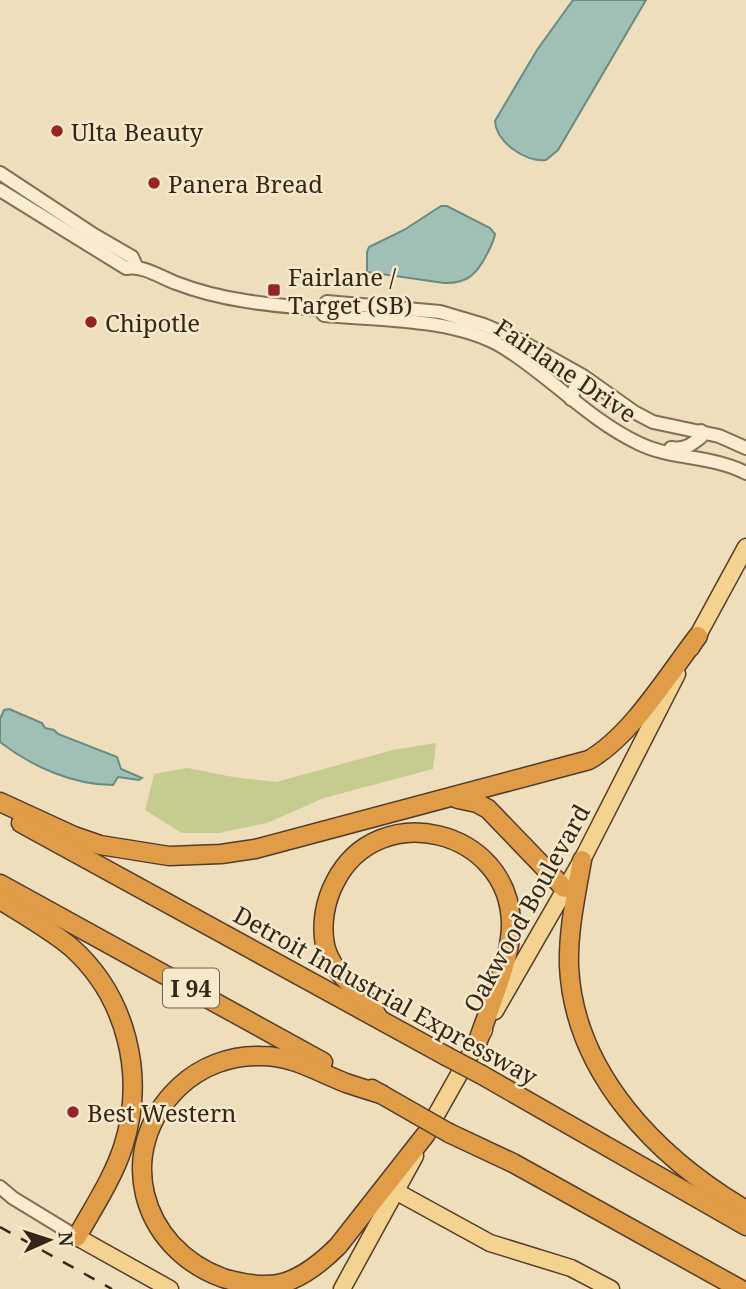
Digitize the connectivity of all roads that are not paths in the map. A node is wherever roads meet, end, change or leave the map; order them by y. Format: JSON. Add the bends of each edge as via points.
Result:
{"nodes":[{"id":1,"x":0,"y":173,"type":"edge"},
{"id":2,"x":0,"y":190,"type":"edge"},
{"id":3,"x":136,"y":266,"type":"junction"},
{"id":4,"x":319,"y":309,"type":"junction"},
{"id":5,"x":571,"y":399,"type":"junction"},
{"id":6,"x":634,"y":412,"type":"junction"},
{"id":7,"x":701,"y":430,"type":"junction"},
{"id":8,"x":617,"y":433,"type":"junction"},
{"id":9,"x":746,"y":448,"type":"edge"},
{"id":10,"x":746,"y":473,"type":"edge"},
{"id":11,"x":746,"y":547,"type":"edge"},
{"id":12,"x":698,"y":636,"type":"junction"},
{"id":13,"x":451,"y":798,"type":"junction"},
{"id":14,"x":0,"y":802,"type":"edge"},
{"id":15,"x":0,"y":811,"type":"edge"},
{"id":16,"x":582,"y":860,"type":"junction"},
{"id":17,"x":0,"y":884,"type":"edge"},
{"id":18,"x":564,"y":888,"type":"junction"},
{"id":19,"x":0,"y":900,"type":"edge"},
{"id":20,"x":378,"y":1017,"type":"junction"},
{"id":21,"x":478,"y":1041,"type":"junction"},
{"id":22,"x":382,"y":1094,"type":"junction"},
{"id":23,"x":426,"y":1134,"type":"junction"},
{"id":24,"x":0,"y":1187,"type":"edge"},
{"id":25,"x":397,"y":1192,"type":"junction"},
{"id":26,"x":746,"y":1210,"type":"edge"},
{"id":27,"x":746,"y":1226,"type":"edge"},
{"id":28,"x":77,"y":1237,"type":"junction"},
{"id":29,"x":170,"y":1289,"type":"edge"},
{"id":30,"x":342,"y":1289,"type":"edge"},
{"id":31,"x":611,"y":1289,"type":"edge"},
{"id":32,"x":740,"y":1289,"type":"edge"}],
"edges":[{"from":1,"to":3,"type":"street","name":"Fairlane Drive","via":[[132,257]]},
{"from":2,"to":3,"type":"street","name":"Fairlane Drive","via":[[126,268]]},
{"from":3,"to":4,"type":"street","name":"Fairlane Drive","via":[[227,298]]},
{"from":4,"to":5,"type":"street","name":"Fairlane Drive","via":[[324,315],[425,324],[475,335],[535,368]]},
{"from":4,"to":6,"type":"street","name":"Fairlane Drive","via":[[327,302],[416,310],[484,324],[583,376]]},
{"from":5,"to":6,"type":"street","via":[[576,385],[582,385],[619,409]]},
{"from":5,"to":8,"type":"street","name":"Fairlane Drive"},
{"from":6,"to":7,"type":"street","name":"Fairlane Drive","via":[[670,427]]},
{"from":7,"to":8,"type":"street","via":[[701,437],[679,449]]},
{"from":7,"to":9,"type":"street","name":"Fairlane Drive"},
{"from":8,"to":10,"type":"street","name":"Fairlane Drive","via":[[658,450],[710,459]]},
{"from":11,"to":12,"type":"main road","name":"Oakwood Boulevard"},
{"from":12,"to":13,"type":"highway","via":[[628,728],[600,754],[579,764]]},
{"from":12,"to":16,"type":"main road","name":"Oakwood Boulevard"},
{"from":13,"to":14,"type":"highway","via":[[255,849],[192,856],[100,845]]},
{"from":13,"to":18,"type":"highway","via":[[488,809]]},
{"from":15,"to":20,"type":"highway","name":"Detroit Industrial Expressway","number":"I 94"},
{"from":16,"to":18,"type":"main road","name":"Oakwood Boulevard"},
{"from":16,"to":26,"type":"highway","via":[[569,967],[588,1047],[619,1100],[650,1137],[713,1191]]},
{"from":17,"to":22,"type":"highway","number":"I 94"},
{"from":18,"to":21,"type":"main road","name":"Oakwood Boulevard"},
{"from":19,"to":28,"type":"highway","via":[[53,933],[88,964],[112,999],[129,1044],[133,1096],[123,1147]]},
{"from":20,"to":21,"type":"highway","via":[[329,956],[324,923],[328,898],[343,868],[374,842],[407,833],[438,835],[464,845],[484,860],[508,903],[508,949]]},
{"from":20,"to":27,"type":"highway","name":"Detroit Industrial Expressway","number":"I 94","bridge":true},
{"from":21,"to":23,"type":"main road","name":"Oakwood Boulevard"},
{"from":22,"to":23,"type":"highway","via":[[302,1062],[261,1056],[236,1057],[188,1079],[164,1104],[143,1144],[144,1198],[158,1226],[172,1246],[216,1275],[239,1283],[284,1282],[321,1262],[338,1246]]},
{"from":22,"to":32,"type":"highway","number":"I 94","bridge":true},
{"from":23,"to":25,"type":"main road","name":"Oakwood Boulevard"},
{"from":24,"to":28,"type":"street"},
{"from":25,"to":30,"type":"main road","name":"Oakwood Boulevard"},
{"from":25,"to":31,"type":"main road","via":[[490,1243],[571,1268]]},
{"from":28,"to":29,"type":"main road"}]}
